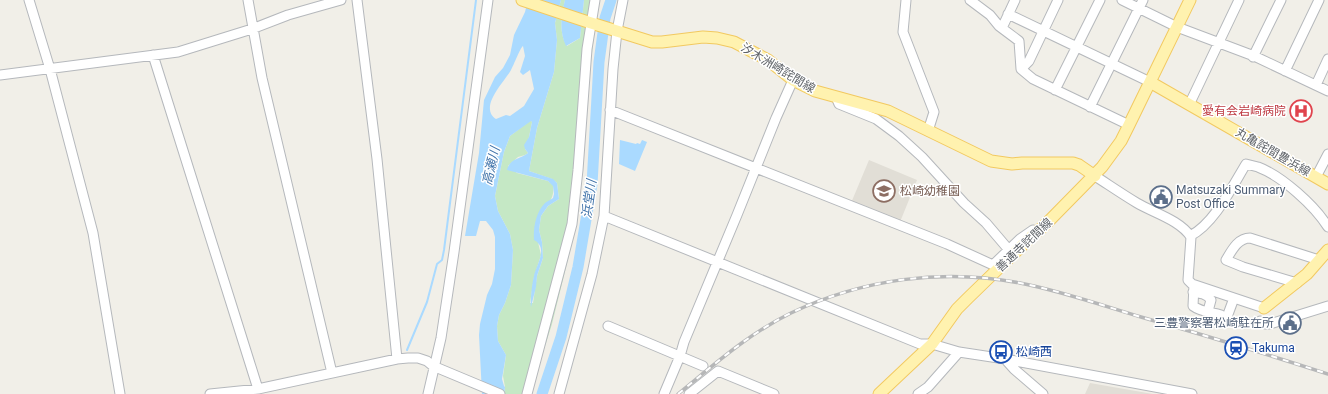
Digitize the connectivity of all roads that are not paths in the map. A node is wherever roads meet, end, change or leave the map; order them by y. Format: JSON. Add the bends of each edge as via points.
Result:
{"nodes":[{"id":1,"x":29,"y":0,"type":"edge"},
{"id":2,"x":248,"y":0,"type":"edge"},
{"id":3,"x":341,"y":0,"type":"edge"},
{"id":4,"x":357,"y":0,"type":"edge"},
{"id":5,"x":488,"y":0,"type":"edge"},
{"id":6,"x":522,"y":0,"type":"edge"},
{"id":7,"x":595,"y":0,"type":"edge"},
{"id":8,"x":623,"y":0,"type":"edge"},
{"id":9,"x":906,"y":0,"type":"edge"},
{"id":10,"x":971,"y":0,"type":"edge"},
{"id":11,"x":1015,"y":0,"type":"edge"},
{"id":12,"x":1058,"y":0,"type":"edge"},
{"id":13,"x":1100,"y":0,"type":"edge"},
{"id":14,"x":1122,"y":0,"type":"edge"},
{"id":15,"x":1143,"y":0,"type":"edge"},
{"id":16,"x":1190,"y":0,"type":"edge"},
{"id":17,"x":1239,"y":0,"type":"edge"},
{"id":18,"x":1281,"y":0,"type":"edge"},
{"id":19,"x":1319,"y":0,"type":"edge"},
{"id":20,"x":1139,"y":9,"type":"junction"},
{"id":21,"x":1008,"y":14,"type":"junction"},
{"id":22,"x":592,"y":23,"type":"junction"},
{"id":23,"x":1177,"y":27,"type":"junction"},
{"id":24,"x":1002,"y":28,"type":"junction"},
{"id":25,"x":252,"y":29,"type":"junction"},
{"id":26,"x":617,"y":31,"type":"junction"},
{"id":27,"x":1043,"y":31,"type":"junction"},
{"id":28,"x":1219,"y":42,"type":"junction"},
{"id":29,"x":1077,"y":47,"type":"junction"},
{"id":30,"x":153,"y":55,"type":"junction"},
{"id":31,"x":1253,"y":57,"type":"junction"},
{"id":32,"x":1328,"y":59,"type":"edge"},
{"id":33,"x":1111,"y":64,"type":"junction"},
{"id":34,"x":50,"y":68,"type":"junction"},
{"id":35,"x":1021,"y":69,"type":"junction"},
{"id":36,"x":1285,"y":71,"type":"junction"},
{"id":37,"x":0,"y":75,"type":"edge"},
{"id":38,"x":793,"y":80,"type":"junction"},
{"id":39,"x":1150,"y":82,"type":"junction"},
{"id":40,"x":1316,"y":85,"type":"junction"},
{"id":41,"x":1055,"y":90,"type":"junction"},
{"id":42,"x":1328,"y":92,"type":"edge"},
{"id":43,"x":836,"y":97,"type":"junction"},
{"id":44,"x":1189,"y":105,"type":"junction"},
{"id":45,"x":1090,"y":107,"type":"junction"},
{"id":46,"x":610,"y":110,"type":"junction"},
{"id":47,"x":1129,"y":125,"type":"junction"},
{"id":48,"x":928,"y":130,"type":"junction"},
{"id":49,"x":1328,"y":154,"type":"edge"},
{"id":50,"x":757,"y":168,"type":"junction"},
{"id":51,"x":1095,"y":176,"type":"junction"},
{"id":52,"x":1316,"y":177,"type":"junction"},
{"id":53,"x":1328,"y":184,"type":"edge"},
{"id":54,"x":604,"y":216,"type":"junction"},
{"id":55,"x":1051,"y":219,"type":"junction"},
{"id":56,"x":1328,"y":228,"type":"edge"},
{"id":57,"x":1190,"y":236,"type":"junction"},
{"id":58,"x":1009,"y":250,"type":"junction"},
{"id":59,"x":1328,"y":250,"type":"edge"},
{"id":60,"x":1319,"y":260,"type":"junction"},
{"id":61,"x":717,"y":261,"type":"junction"},
{"id":62,"x":1297,"y":283,"type":"junction"},
{"id":63,"x":1194,"y":288,"type":"junction"},
{"id":64,"x":1234,"y":298,"type":"junction"},
{"id":65,"x":1328,"y":306,"type":"edge"},
{"id":66,"x":1264,"y":308,"type":"joint"},
{"id":67,"x":1208,"y":311,"type":"junction"},
{"id":68,"x":1260,"y":321,"type":"dead end"},
{"id":69,"x":608,"y":326,"type":"dead end"},
{"id":70,"x":932,"y":344,"type":"junction"},
{"id":71,"x":959,"y":352,"type":"junction"},
{"id":72,"x":680,"y":356,"type":"junction"},
{"id":73,"x":397,"y":359,"type":"junction"},
{"id":74,"x":1005,"y":359,"type":"junction"},
{"id":75,"x":703,"y":366,"type":"dead end"},
{"id":76,"x":435,"y":367,"type":"junction"},
{"id":77,"x":332,"y":373,"type":"junction"},
{"id":78,"x":258,"y":389,"type":"junction"},
{"id":79,"x":931,"y":390,"type":"edge"},
{"id":80,"x":120,"y":394,"type":"edge"},
{"id":81,"x":210,"y":394,"type":"edge"},
{"id":82,"x":428,"y":394,"type":"edge"},
{"id":83,"x":500,"y":394,"type":"edge"},
{"id":84,"x":527,"y":394,"type":"edge"},
{"id":85,"x":558,"y":394,"type":"edge"},
{"id":86,"x":664,"y":394,"type":"edge"},
{"id":87,"x":689,"y":394,"type":"edge"},
{"id":88,"x":774,"y":394,"type":"edge"},
{"id":89,"x":879,"y":394,"type":"edge"},
{"id":90,"x":918,"y":394,"type":"edge"},
{"id":91,"x":1044,"y":394,"type":"edge"},
{"id":92,"x":1192,"y":394,"type":"edge"}],
"edges":[{"from":1,"to":34,"type":"street"},
{"from":2,"to":25,"type":"street"},
{"from":3,"to":25,"type":"street","via":[[288,15]]},
{"from":4,"to":73,"type":"street","via":[[377,159]]},
{"from":5,"to":76,"type":"street","via":[[454,252]]},
{"from":6,"to":22,"type":"main road","name":"汐木洲崎詫間線"},
{"from":7,"to":22,"type":"street"},
{"from":8,"to":26,"type":"street"},
{"from":9,"to":48,"type":"street","via":[[903,32],[934,112]]},
{"from":10,"to":24,"type":"street"},
{"from":11,"to":21,"type":"street"},
{"from":12,"to":27,"type":"street"},
{"from":13,"to":29,"type":"street"},
{"from":14,"to":20,"type":"street"},
{"from":15,"to":20,"type":"street"},
{"from":16,"to":23,"type":"main road"},
{"from":17,"to":28,"type":"street"},
{"from":18,"to":31,"type":"street"},
{"from":19,"to":36,"type":"street"},
{"from":20,"to":23,"type":"street"},
{"from":20,"to":33,"type":"street"},
{"from":21,"to":24,"type":"street"},
{"from":21,"to":27,"type":"street"},
{"from":22,"to":26,"type":"main road","name":"汐木洲崎詫間線"},
{"from":22,"to":84,"type":"street","via":[[587,49],[572,224]]},
{"from":23,"to":28,"type":"street"},
{"from":23,"to":39,"type":"main road"},
{"from":24,"to":35,"type":"street","via":[[1019,41]]},
{"from":25,"to":30,"type":"street","via":[[178,52]]},
{"from":25,"to":77,"type":"street"},
{"from":26,"to":38,"type":"main road","name":"汐木洲崎詫間線","via":[[652,42],[703,37],[734,42],[768,60]]},
{"from":26,"to":46,"type":"street"},
{"from":27,"to":29,"type":"street"},
{"from":27,"to":35,"type":"street","via":[[1029,61]]},
{"from":28,"to":31,"type":"street"},
{"from":28,"to":44,"type":"street"},
{"from":29,"to":33,"type":"street"},
{"from":29,"to":41,"type":"street"},
{"from":30,"to":34,"type":"street"},
{"from":30,"to":78,"type":"street"},
{"from":31,"to":36,"type":"street"},
{"from":32,"to":40,"type":"street"},
{"from":33,"to":39,"type":"street"},
{"from":33,"to":45,"type":"street"},
{"from":34,"to":37,"type":"street"},
{"from":34,"to":80,"type":"street","via":[[93,233]]},
{"from":35,"to":41,"type":"street","via":[[1033,79]]},
{"from":36,"to":40,"type":"street"},
{"from":38,"to":43,"type":"main road","name":"汐木洲崎詫間線","via":[[815,91]]},
{"from":38,"to":50,"type":"street"},
{"from":39,"to":44,"type":"main road","name":"丸亀詫間豊浜線"},
{"from":39,"to":47,"type":"main road","name":"善通寺詫間線"},
{"from":40,"to":42,"type":"street"},
{"from":41,"to":45,"type":"street"},
{"from":43,"to":48,"type":"main road","name":"汐木洲崎詫間線","via":[[888,111]]},
{"from":43,"to":58,"type":"street","via":[[839,104],[876,119],[900,136],[986,223]]},
{"from":44,"to":52,"type":"main road","name":"丸亀詫間豊浜線"},
{"from":45,"to":47,"type":"street"},
{"from":46,"to":50,"type":"street"},
{"from":46,"to":54,"type":"street"},
{"from":47,"to":51,"type":"main road","name":"善通寺詫間線","via":[[1111,156]]},
{"from":48,"to":51,"type":"main road","name":"汐木洲崎詫間線","via":[[1002,164],[1072,163],[1080,165]]},
{"from":49,"to":52,"type":"street"},
{"from":50,"to":58,"type":"street","via":[[993,265]]},
{"from":50,"to":61,"type":"street"},
{"from":51,"to":55,"type":"main road","name":"善通寺詫間線"},
{"from":51,"to":57,"type":"street","via":[[1174,222]]},
{"from":52,"to":53,"type":"main road","name":"丸亀詫間豊浜線"},
{"from":54,"to":61,"type":"street"},
{"from":54,"to":85,"type":"street","via":[[592,274]]},
{"from":55,"to":58,"type":"street","via":[[1033,229]]},
{"from":55,"to":70,"type":"main road","name":"善通寺詫間線","via":[[968,298]]},
{"from":56,"to":57,"type":"street","via":[[1315,208],[1288,186],[1259,167],[1246,164],[1211,219]]},
{"from":57,"to":63,"type":"street","via":[[1188,280]]},
{"from":59,"to":60,"type":"main road"},
{"from":60,"to":62,"type":"main road"},
{"from":60,"to":62,"type":"street","via":[[1250,238],[1244,238],[1237,243],[1226,260]]},
{"from":61,"to":70,"type":"street","via":[[920,344]]},
{"from":61,"to":72,"type":"street"},
{"from":62,"to":66,"type":"main road"},
{"from":63,"to":64,"type":"street"},
{"from":63,"to":67,"type":"street","via":[[1211,300]]},
{"from":63,"to":67,"type":"street","via":[[1193,306]]},
{"from":64,"to":66,"type":"street"},
{"from":64,"to":67,"type":"street","via":[[1224,316]]},
{"from":65,"to":68,"type":"street","via":[[1270,324]]},
{"from":69,"to":72,"type":"street"},
{"from":70,"to":71,"type":"street"},
{"from":70,"to":89,"type":"main road","name":"善通寺詫間線"},
{"from":71,"to":74,"type":"street"},
{"from":71,"to":79,"type":"street"},
{"from":72,"to":75,"type":"street"},
{"from":72,"to":86,"type":"street"},
{"from":73,"to":76,"type":"street","via":[[418,358]]},
{"from":73,"to":77,"type":"street"},
{"from":74,"to":91,"type":"street"},
{"from":74,"to":92,"type":"street"},
{"from":76,"to":82,"type":"street"},
{"from":76,"to":83,"type":"street"},
{"from":77,"to":78,"type":"street"},
{"from":78,"to":81,"type":"street"},
{"from":79,"to":90,"type":"street"},
{"from":87,"to":88,"type":"street","via":[[718,371]]}]}
